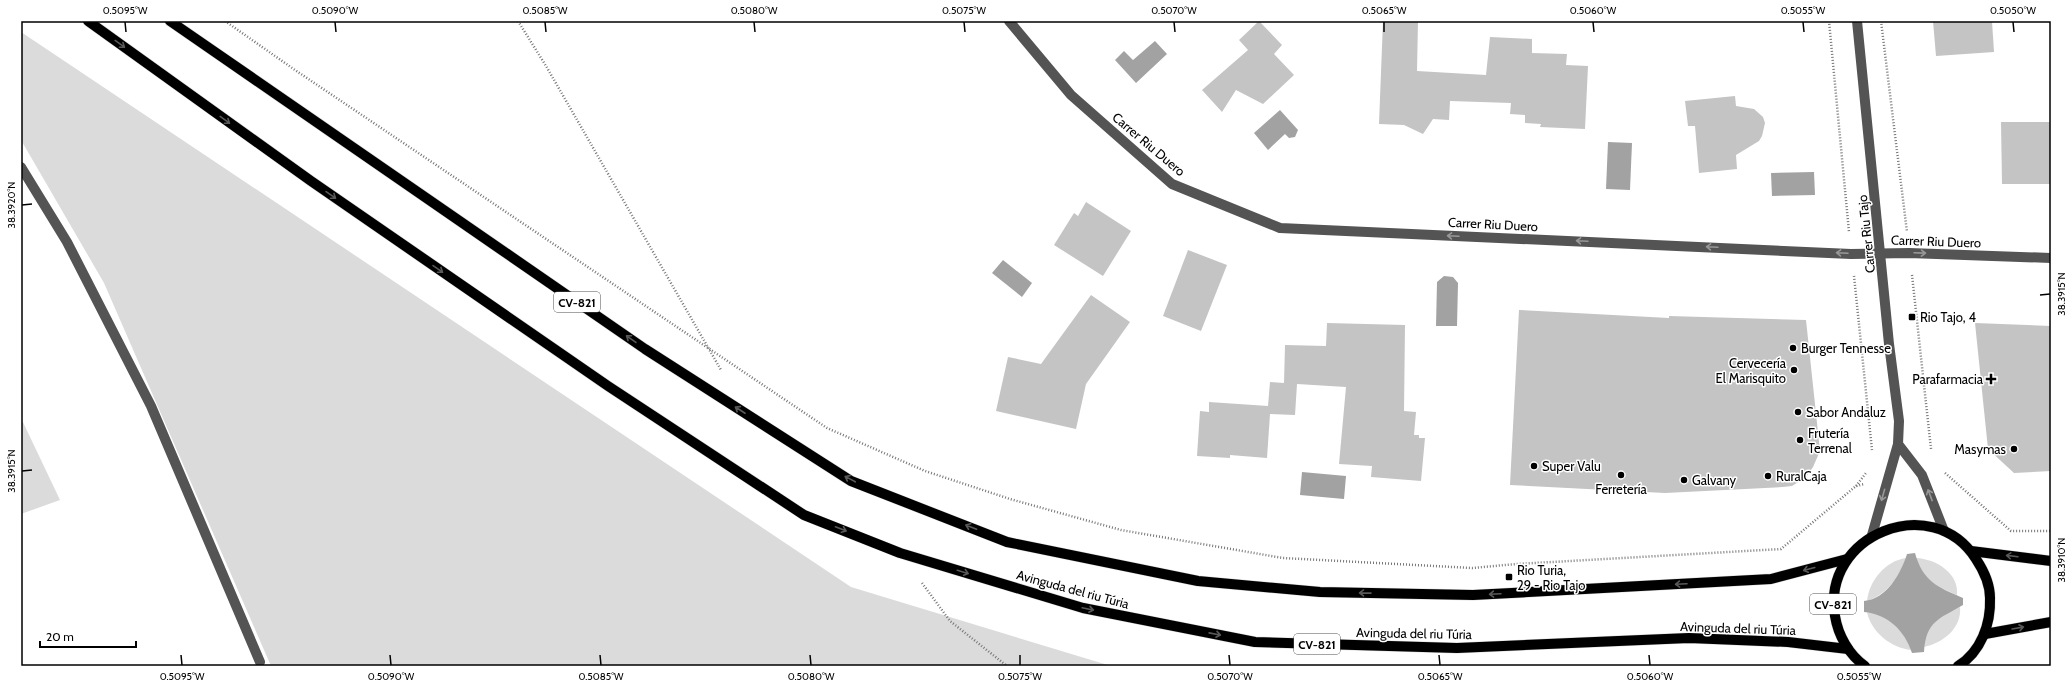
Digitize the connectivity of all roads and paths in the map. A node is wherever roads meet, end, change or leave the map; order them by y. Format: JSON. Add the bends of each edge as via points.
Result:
{"nodes":[{"id":1,"x":88,"y":21,"type":"edge"},
{"id":2,"x":170,"y":21,"type":"edge"},
{"id":3,"x":225,"y":21,"type":"edge"},
{"id":4,"x":518,"y":21,"type":"edge"},
{"id":5,"x":1009,"y":21,"type":"edge"},
{"id":6,"x":1857,"y":21,"type":"edge"},
{"id":7,"x":21,"y":167,"type":"edge"},
{"id":8,"x":1881,"y":253,"type":"junction"},
{"id":9,"x":2051,"y":258,"type":"edge"},
{"id":10,"x":707,"y":348,"type":"junction"},
{"id":11,"x":723,"y":373,"type":"dead end"},
{"id":12,"x":1898,"y":444,"type":"junction"},
{"id":13,"x":1922,"y":475,"type":"junction"},
{"id":14,"x":1888,"y":481,"type":"junction"},
{"id":15,"x":1944,"y":531,"type":"junction"},
{"id":16,"x":2051,"y":531,"type":"edge"},
{"id":17,"x":1872,"y":535,"type":"junction"},
{"id":18,"x":1971,"y":551,"type":"junction"},
{"id":19,"x":900,"y":553,"type":"junction"},
{"id":20,"x":1847,"y":559,"type":"junction"},
{"id":21,"x":2051,"y":561,"type":"edge"},
{"id":22,"x":2051,"y":622,"type":"edge"},
{"id":23,"x":1985,"y":634,"type":"junction"},
{"id":24,"x":1848,"y":649,"type":"junction"},
{"id":25,"x":260,"y":662,"type":"dead end"},
{"id":26,"x":1962,"y":665,"type":"edge"},
{"id":27,"x":1007,"y":666,"type":"edge"},
{"id":28,"x":1865,"y":666,"type":"edge"}],
"edges":[{"from":1,"to":19,"type":"main road","name":"Avinguda del riu Túria","number":"CV-821","one_way":true,"via":[[330,194],[608,386],[804,515]]},
{"from":20,"to":2,"type":"main road","number":"CV-821","one_way":true,"via":[[1771,579],[1473,595],[1320,592],[1198,581],[1007,542],[851,481],[646,350]]},
{"from":3,"to":10,"type":"path"},
{"from":4,"to":10,"type":"path"},
{"from":8,"to":5,"type":"street","name":"Carrer Riu Duero","one_way":true,"via":[[1851,254],[1280,228],[1172,184],[1071,95]]},
{"from":6,"to":8,"type":"street","name":"Carrer Riu Tajo"},
{"from":7,"to":25,"type":"street","via":[[67,242],[151,406]]},
{"from":8,"to":9,"type":"street","name":"Carrer Riu Duero","one_way":true},
{"from":8,"to":12,"type":"street","name":"Carrer Riu Tajo","via":[[1899,421]]},
{"from":10,"to":11,"type":"path"},
{"from":10,"to":14,"type":"path","via":[[827,428],[925,471],[1010,499],[1121,530],[1283,558],[1472,568],[1781,549],[1856,486]]},
{"from":12,"to":13,"type":"street"},
{"from":12,"to":14,"type":"street","name":"Carrer Riu Tajo"},
{"from":15,"to":13,"type":"street","one_way":true},
{"from":13,"to":16,"type":"path","via":[[1944,472],[2011,531]]},
{"from":14,"to":17,"type":"street","name":"Carrer Riu Tajo","one_way":true},
{"from":15,"to":17,"type":"main road","number":"CV-821","via":[[1920,525],[1895,526]]},
{"from":15,"to":18,"type":"main road","number":"CV-821"},
{"from":17,"to":20,"type":"main road","number":"CV-821"},
{"from":21,"to":18,"type":"main road","one_way":true},
{"from":18,"to":23,"type":"main road","number":"CV-821","via":[[1984,570],[1990,590],[1991,613]]},
{"from":19,"to":24,"type":"main road","name":"Avinguda del riu Túria","number":"CV-821","one_way":true,"via":[[1083,608],[1254,642],[1457,648],[1689,638],[1788,642]]},
{"from":19,"to":27,"type":"path","via":[[950,621]]},
{"from":20,"to":24,"type":"main road","number":"CV-821","via":[[1836,580],[1833,604],[1837,628]]},
{"from":23,"to":22,"type":"main road","one_way":true},
{"from":23,"to":26,"type":"main road","number":"CV-821"},
{"from":24,"to":28,"type":"main road","number":"CV-821"}]}
